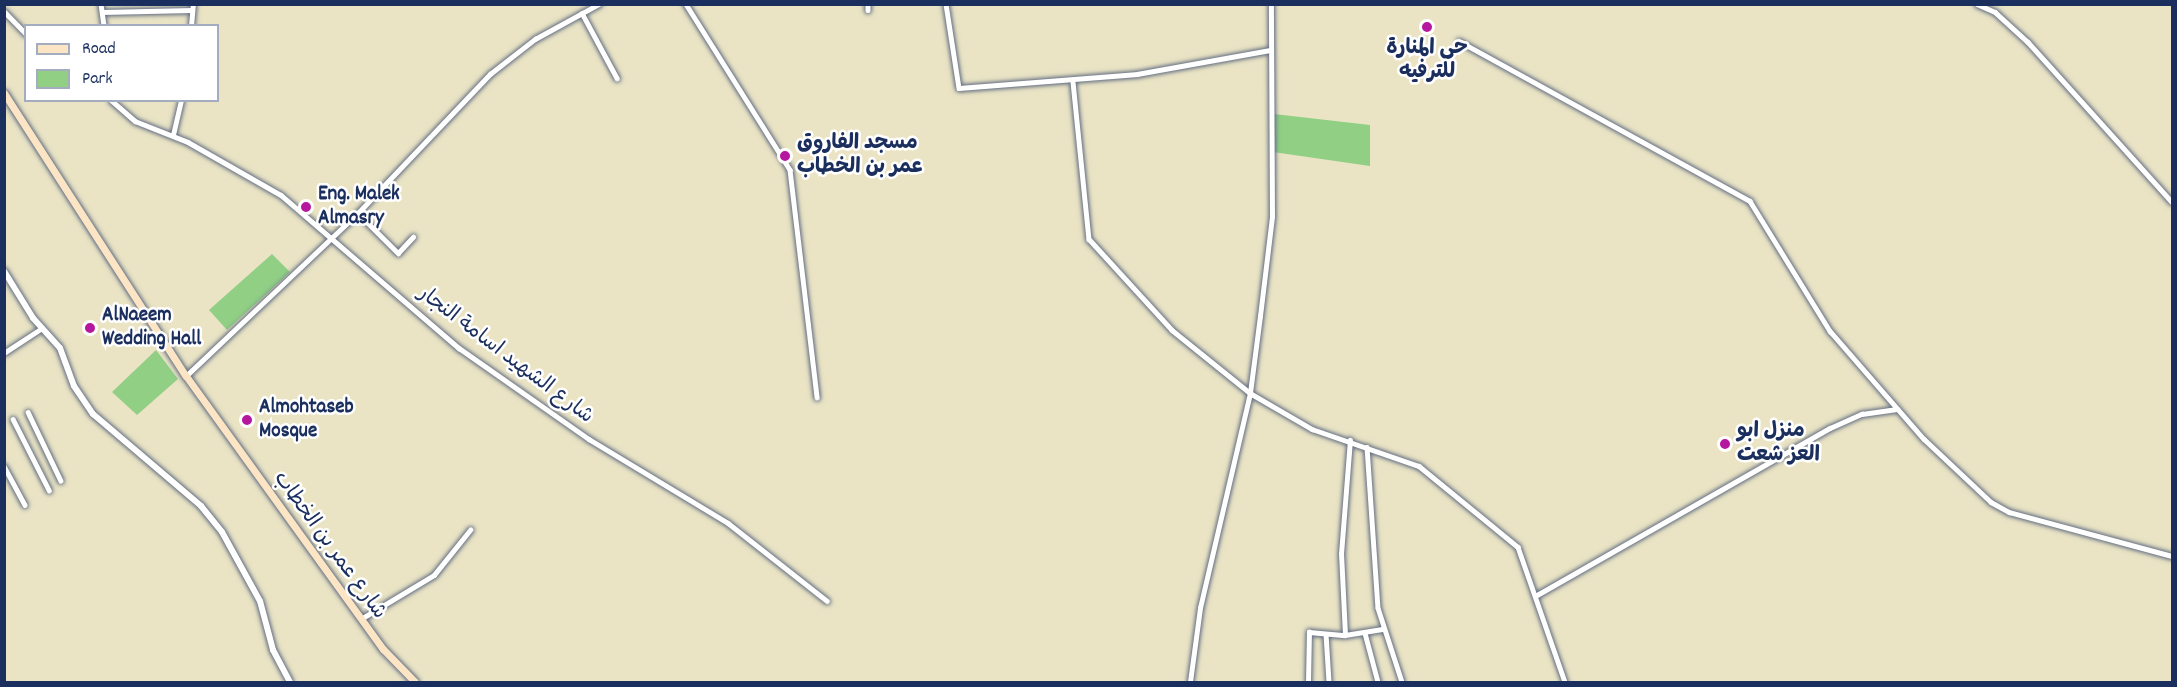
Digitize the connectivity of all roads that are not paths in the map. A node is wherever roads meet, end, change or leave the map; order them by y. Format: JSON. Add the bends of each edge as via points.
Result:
{"nodes":[{"id":1,"x":101,"y":4,"type":"edge"},
{"id":2,"x":599,"y":4,"type":"edge"},
{"id":3,"x":686,"y":4,"type":"edge"},
{"id":4,"x":946,"y":4,"type":"edge"},
{"id":5,"x":1270,"y":4,"type":"edge"},
{"id":6,"x":1977,"y":4,"type":"edge"},
{"id":7,"x":193,"y":7,"type":"edge"},
{"id":8,"x":4,"y":11,"type":"edge"},
{"id":9,"x":102,"y":12,"type":"junction"},
{"id":10,"x":582,"y":13,"type":"junction"},
{"id":11,"x":104,"y":24,"type":"edge"},
{"id":12,"x":191,"y":24,"type":"edge"},
{"id":13,"x":24,"y":32,"type":"edge"},
{"id":14,"x":1459,"y":41,"type":"dead end"},
{"id":15,"x":1270,"y":50,"type":"junction"},
{"id":16,"x":617,"y":78,"type":"dead end"},
{"id":17,"x":1073,"y":82,"type":"junction"},
{"id":18,"x":4,"y":93,"type":"edge"},
{"id":19,"x":181,"y":102,"type":"edge"},
{"id":20,"x":116,"y":103,"type":"edge"},
{"id":21,"x":173,"y":135,"type":"junction"},
{"id":22,"x":2172,"y":202,"type":"edge"},
{"id":23,"x":358,"y":213,"type":"junction"},
{"id":24,"x":332,"y":237,"type":"junction"},
{"id":25,"x":414,"y":237,"type":"dead end"},
{"id":26,"x":4,"y":271,"type":"edge"},
{"id":27,"x":42,"y":328,"type":"junction"},
{"id":28,"x":4,"y":354,"type":"edge"},
{"id":29,"x":186,"y":376,"type":"junction"},
{"id":30,"x":1251,"y":393,"type":"junction"},
{"id":31,"x":817,"y":397,"type":"dead end"},
{"id":32,"x":1898,"y":409,"type":"junction"},
{"id":33,"x":28,"y":412,"type":"dead end"},
{"id":34,"x":13,"y":419,"type":"dead end"},
{"id":35,"x":1350,"y":440,"type":"junction"},
{"id":36,"x":1367,"y":447,"type":"junction"},
{"id":37,"x":4,"y":466,"type":"edge"},
{"id":38,"x":61,"y":481,"type":"dead end"},
{"id":39,"x":49,"y":490,"type":"dead end"},
{"id":40,"x":25,"y":505,"type":"dead end"},
{"id":41,"x":470,"y":530,"type":"dead end"},
{"id":42,"x":2172,"y":556,"type":"edge"},
{"id":43,"x":1537,"y":595,"type":"junction"},
{"id":44,"x":827,"y":601,"type":"dead end"},
{"id":45,"x":361,"y":619,"type":"junction"},
{"id":46,"x":1384,"y":629,"type":"junction"},
{"id":47,"x":1365,"y":633,"type":"junction"},
{"id":48,"x":1326,"y":634,"type":"junction"},
{"id":49,"x":1345,"y":635,"type":"junction"},
{"id":50,"x":291,"y":682,"type":"edge"},
{"id":51,"x":415,"y":682,"type":"edge"},
{"id":52,"x":1190,"y":682,"type":"edge"},
{"id":53,"x":1308,"y":682,"type":"edge"},
{"id":54,"x":1329,"y":682,"type":"edge"},
{"id":55,"x":1378,"y":682,"type":"edge"},
{"id":56,"x":1402,"y":682,"type":"edge"},
{"id":57,"x":1565,"y":682,"type":"edge"}],
"edges":[{"from":1,"to":9,"type":"street"},
{"from":2,"to":10,"type":"street"},
{"from":3,"to":31,"type":"street","via":[[790,170]]},
{"from":4,"to":17,"type":"street","via":[[959,88],[1024,79]]},
{"from":5,"to":15,"type":"street"},
{"from":6,"to":22,"type":"street","via":[[1995,12],[2028,42]]},
{"from":7,"to":9,"type":"street"},
{"from":7,"to":12,"type":"street"},
{"from":8,"to":13,"type":"street"},
{"from":9,"to":11,"type":"street"},
{"from":10,"to":16,"type":"street"},
{"from":10,"to":23,"type":"street","via":[[490,74]]},
{"from":14,"to":32,"type":"street","via":[[1750,201],[1830,331]]},
{"from":15,"to":17,"type":"street"},
{"from":15,"to":30,"type":"street","via":[[1272,217]]},
{"from":17,"to":30,"type":"street","via":[[1089,239],[1172,330]]},
{"from":18,"to":29,"type":"main road","name":"شارع عمر بن الخطاب"},
{"from":19,"to":21,"type":"street"},
{"from":20,"to":21,"type":"street","name":"شارع الشهيد اسامة النجار","via":[[135,120]]},
{"from":21,"to":24,"type":"street","name":"شارع الشهيد اسامة النجار","via":[[281,195]]},
{"from":23,"to":24,"type":"street"},
{"from":23,"to":25,"type":"street","via":[[398,253]]},
{"from":24,"to":29,"type":"street"},
{"from":24,"to":44,"type":"street","name":"شارع الشهيد اسامة النجار","via":[[459,348],[589,439],[728,524]]},
{"from":26,"to":27,"type":"street"},
{"from":27,"to":28,"type":"street"},
{"from":27,"to":50,"type":"street","via":[[60,348],[74,386],[93,414],[201,506],[222,532],[260,601],[273,650]]},
{"from":29,"to":45,"type":"main road","name":"شارع عمر بن الخطاب"},
{"from":30,"to":35,"type":"street","via":[[1312,429]]},
{"from":30,"to":52,"type":"street","via":[[1200,608]]},
{"from":32,"to":42,"type":"street","via":[[1954,470],[2009,513]]},
{"from":32,"to":43,"type":"street","via":[[1862,414],[1830,428]]},
{"from":33,"to":38,"type":"street"},
{"from":34,"to":39,"type":"street"},
{"from":35,"to":36,"type":"street"},
{"from":35,"to":49,"type":"street","via":[[1341,554]]},
{"from":36,"to":43,"type":"street","via":[[1419,466],[1518,547]]},
{"from":36,"to":46,"type":"street"},
{"from":37,"to":40,"type":"street"},
{"from":41,"to":45,"type":"street","via":[[434,575]]},
{"from":43,"to":57,"type":"street"},
{"from":45,"to":51,"type":"main road","name":"شارع عمر بن الخطاب"},
{"from":46,"to":47,"type":"street"},
{"from":46,"to":56,"type":"street"},
{"from":47,"to":49,"type":"street"},
{"from":47,"to":55,"type":"street"},
{"from":48,"to":49,"type":"street"},
{"from":48,"to":53,"type":"street","via":[[1309,632]]},
{"from":48,"to":54,"type":"street"}]}
